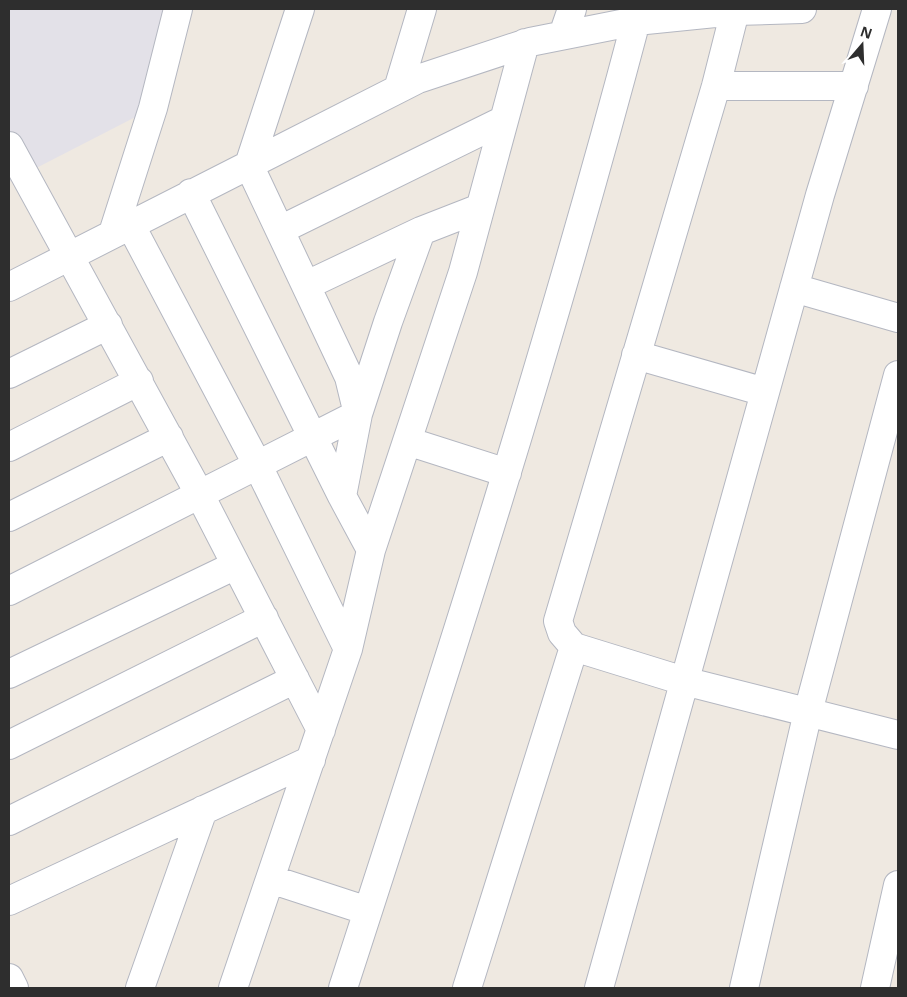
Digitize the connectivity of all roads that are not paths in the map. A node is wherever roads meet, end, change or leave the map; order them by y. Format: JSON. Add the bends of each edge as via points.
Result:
{"nodes":[{"id":1,"x":178,"y":9,"type":"edge"},
{"id":2,"x":300,"y":9,"type":"edge"},
{"id":3,"x":422,"y":9,"type":"edge"},
{"id":4,"x":572,"y":9,"type":"edge"},
{"id":5,"x":775,"y":9,"type":"edge"},
{"id":6,"x":802,"y":9,"type":"edge"},
{"id":7,"x":878,"y":9,"type":"edge"},
{"id":8,"x":735,"y":11,"type":"junction"},
{"id":9,"x":691,"y":13,"type":"edge"},
{"id":10,"x":636,"y":21,"type":"junction"},
{"id":11,"x":563,"y":36,"type":"junction"},
{"id":12,"x":525,"y":44,"type":"junction"},
{"id":13,"x":716,"y":86,"type":"junction"},
{"id":14,"x":854,"y":86,"type":"junction"},
{"id":15,"x":398,"y":89,"type":"junction"},
{"id":16,"x":504,"y":120,"type":"junction"},
{"id":17,"x":9,"y":146,"type":"edge"},
{"id":18,"x":249,"y":165,"type":"junction"},
{"id":19,"x":191,"y":193,"type":"junction"},
{"id":20,"x":480,"y":208,"type":"junction"},
{"id":21,"x":121,"y":229,"type":"junction"},
{"id":22,"x":280,"y":230,"type":"junction"},
{"id":23,"x":421,"y":231,"type":"junction"},
{"id":24,"x":70,"y":255,"type":"junction"},
{"id":25,"x":306,"y":285,"type":"junction"},
{"id":26,"x":9,"y":287,"type":"edge"},
{"id":27,"x":794,"y":288,"type":"junction"},
{"id":28,"x":898,"y":318,"type":"edge"},
{"id":29,"x":108,"y":324,"type":"junction"},
{"id":30,"x":636,"y":355,"type":"junction"},
{"id":31,"x":9,"y":374,"type":"edge"},
{"id":32,"x":898,"y":376,"type":"edge"},
{"id":33,"x":139,"y":381,"type":"junction"},
{"id":34,"x":765,"y":392,"type":"junction"},
{"id":35,"x":358,"y":414,"type":"junction"},
{"id":36,"x":169,"y":437,"type":"junction"},
{"id":37,"x":312,"y":438,"type":"junction"},
{"id":38,"x":407,"y":441,"type":"junction"},
{"id":39,"x":9,"y":447,"type":"edge"},
{"id":40,"x":257,"y":464,"type":"junction"},
{"id":41,"x":507,"y":473,"type":"junction"},
{"id":42,"x":200,"y":495,"type":"junction"},
{"id":43,"x":342,"y":496,"type":"junction"},
{"id":44,"x":9,"y":517,"type":"edge"},
{"id":45,"x":371,"y":550,"type":"junction"},
{"id":46,"x":236,"y":565,"type":"junction"},
{"id":47,"x":9,"y":592,"type":"edge"},
{"id":48,"x":264,"y":618,"type":"junction"},
{"id":49,"x":574,"y":647,"type":"junction"},
{"id":50,"x":348,"y":648,"type":"junction"},
{"id":51,"x":9,"y":674,"type":"edge"},
{"id":52,"x":295,"y":679,"type":"junction"},
{"id":53,"x":684,"y":681,"type":"junction"},
{"id":54,"x":808,"y":712,"type":"junction"},
{"id":55,"x":321,"y":730,"type":"junction"},
{"id":56,"x":898,"y":734,"type":"edge"},
{"id":57,"x":9,"y":746,"type":"edge"},
{"id":58,"x":311,"y":760,"type":"junction"},
{"id":59,"x":203,"y":810,"type":"junction"},
{"id":60,"x":9,"y":821,"type":"edge"},
{"id":61,"x":270,"y":879,"type":"junction"},
{"id":62,"x":898,"y":885,"type":"edge"},
{"id":63,"x":9,"y":901,"type":"edge"},
{"id":64,"x":368,"y":911,"type":"junction"},
{"id":65,"x":9,"y":978,"type":"edge"},
{"id":66,"x":14,"y":988,"type":"edge"},
{"id":67,"x":140,"y":988,"type":"edge"},
{"id":68,"x":233,"y":988,"type":"edge"},
{"id":69,"x":343,"y":988,"type":"edge"},
{"id":70,"x":469,"y":988,"type":"edge"},
{"id":71,"x":599,"y":988,"type":"edge"},
{"id":72,"x":744,"y":988,"type":"edge"},
{"id":73,"x":875,"y":988,"type":"edge"}],
"edges":[{"from":1,"to":21,"type":"street"},
{"from":2,"to":18,"type":"street"},
{"from":3,"to":15,"type":"street"},
{"from":4,"to":11,"type":"street"},
{"from":5,"to":6,"type":"street"},
{"from":5,"to":8,"type":"street"},
{"from":7,"to":14,"type":"street"},
{"from":8,"to":9,"type":"street"},
{"from":8,"to":13,"type":"street"},
{"from":9,"to":10,"type":"street"},
{"from":10,"to":11,"type":"street"},
{"from":10,"to":41,"type":"street","via":[[562,292]]},
{"from":11,"to":12,"type":"street"},
{"from":12,"to":15,"type":"street","via":[[418,79]]},
{"from":12,"to":16,"type":"street"},
{"from":13,"to":14,"type":"street"},
{"from":13,"to":30,"type":"street"},
{"from":14,"to":27,"type":"street"},
{"from":15,"to":18,"type":"street"},
{"from":16,"to":20,"type":"street"},
{"from":16,"to":22,"type":"street"},
{"from":17,"to":24,"type":"street"},
{"from":18,"to":19,"type":"street"},
{"from":18,"to":22,"type":"street"},
{"from":19,"to":21,"type":"street"},
{"from":19,"to":37,"type":"street"},
{"from":20,"to":23,"type":"street"},
{"from":20,"to":38,"type":"street","via":[[463,272]]},
{"from":21,"to":24,"type":"street"},
{"from":21,"to":40,"type":"street"},
{"from":22,"to":25,"type":"street"},
{"from":23,"to":25,"type":"street"},
{"from":23,"to":35,"type":"street"},
{"from":24,"to":26,"type":"street"},
{"from":24,"to":29,"type":"street"},
{"from":25,"to":35,"type":"street","via":[[349,377]]},
{"from":27,"to":28,"type":"street"},
{"from":27,"to":34,"type":"street"},
{"from":29,"to":31,"type":"street"},
{"from":29,"to":33,"type":"street"},
{"from":30,"to":34,"type":"street"},
{"from":30,"to":49,"type":"street","via":[[558,621],[562,633]]},
{"from":32,"to":54,"type":"street"},
{"from":33,"to":36,"type":"street"},
{"from":33,"to":39,"type":"street"},
{"from":34,"to":53,"type":"street"},
{"from":35,"to":37,"type":"street"},
{"from":35,"to":43,"type":"street"},
{"from":36,"to":42,"type":"street"},
{"from":36,"to":44,"type":"street"},
{"from":37,"to":40,"type":"street"},
{"from":37,"to":43,"type":"street"},
{"from":38,"to":41,"type":"street"},
{"from":38,"to":45,"type":"street"},
{"from":40,"to":42,"type":"street"},
{"from":40,"to":50,"type":"street"},
{"from":41,"to":64,"type":"street"},
{"from":42,"to":46,"type":"street"},
{"from":42,"to":47,"type":"street"},
{"from":43,"to":45,"type":"street"},
{"from":45,"to":50,"type":"street"},
{"from":46,"to":48,"type":"street"},
{"from":46,"to":51,"type":"street"},
{"from":48,"to":52,"type":"street"},
{"from":48,"to":57,"type":"street"},
{"from":49,"to":53,"type":"street"},
{"from":49,"to":70,"type":"street"},
{"from":50,"to":55,"type":"street"},
{"from":52,"to":55,"type":"street"},
{"from":52,"to":60,"type":"street"},
{"from":53,"to":54,"type":"street"},
{"from":53,"to":71,"type":"street"},
{"from":54,"to":56,"type":"street"},
{"from":54,"to":72,"type":"street"},
{"from":55,"to":58,"type":"street"},
{"from":58,"to":59,"type":"street"},
{"from":58,"to":61,"type":"street"},
{"from":59,"to":63,"type":"street"},
{"from":59,"to":67,"type":"street"},
{"from":61,"to":64,"type":"street"},
{"from":61,"to":68,"type":"street"},
{"from":62,"to":73,"type":"street"},
{"from":64,"to":69,"type":"street"},
{"from":65,"to":66,"type":"street"}]}
